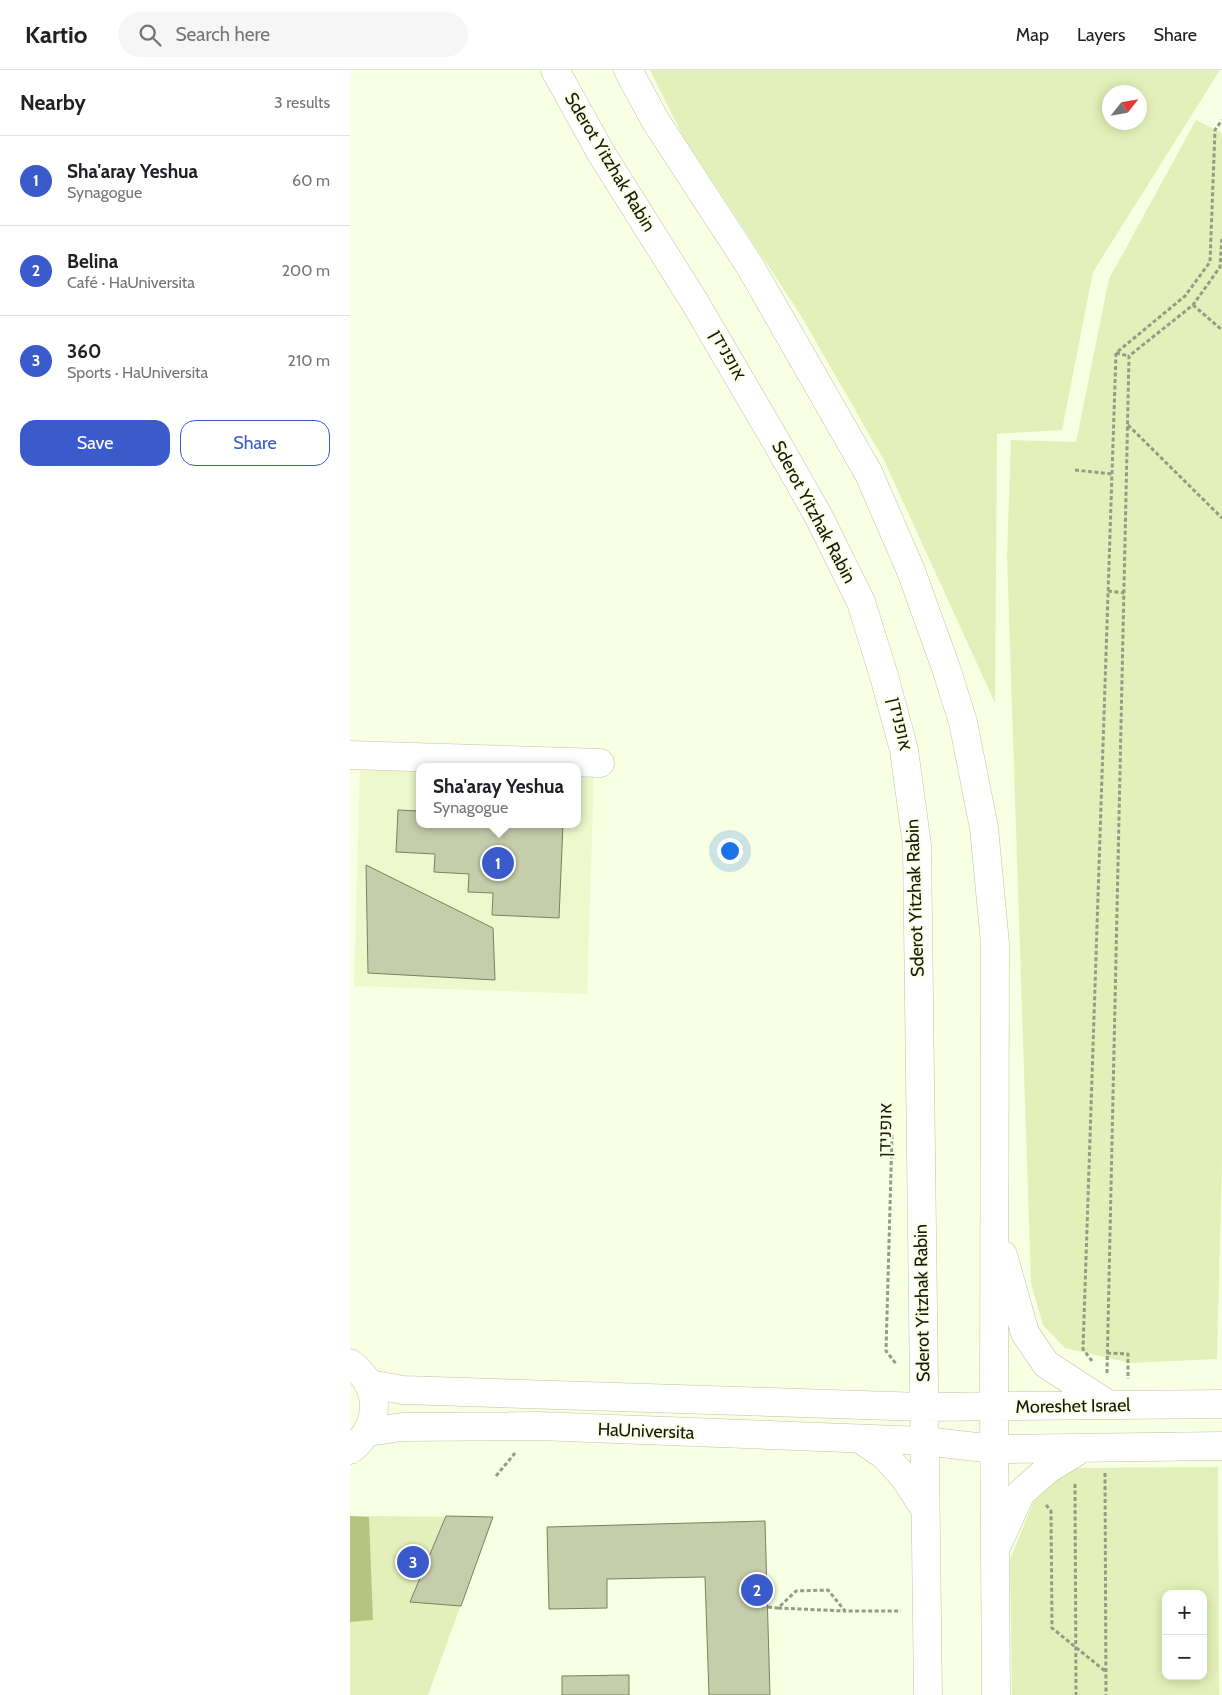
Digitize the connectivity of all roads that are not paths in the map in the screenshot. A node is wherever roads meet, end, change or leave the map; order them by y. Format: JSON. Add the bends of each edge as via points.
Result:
{"nodes":[{"id":1,"x":555,"y":70,"type":"edge"},
{"id":2,"x":628,"y":70,"type":"edge"},
{"id":3,"x":350,"y":755,"type":"edge"},
{"id":4,"x":600,"y":763,"type":"dead end"},
{"id":5,"x":994,"y":1226,"type":"junction"},
{"id":6,"x":350,"y":1363,"type":"edge"},
{"id":7,"x":369,"y":1384,"type":"junction"},
{"id":8,"x":917,"y":1387,"type":"junction"},
{"id":9,"x":1114,"y":1397,"type":"junction"},
{"id":10,"x":1222,"y":1404,"type":"edge"},
{"id":11,"x":994,"y":1406,"type":"junction"},
{"id":12,"x":860,"y":1439,"type":"junction"},
{"id":13,"x":359,"y":1441,"type":"edge"},
{"id":14,"x":924,"y":1441,"type":"junction"},
{"id":15,"x":1222,"y":1446,"type":"edge"},
{"id":16,"x":1082,"y":1448,"type":"junction"},
{"id":17,"x":994,"y":1449,"type":"junction"},
{"id":18,"x":925,"y":1509,"type":"junction"},
{"id":19,"x":995,"y":1551,"type":"junction"},
{"id":20,"x":928,"y":1695,"type":"edge"},
{"id":21,"x":996,"y":1695,"type":"edge"}],
"edges":[{"from":1,"to":8,"type":"main road","name":"Sderot Yitzhak Rabin","via":[[601,153],[694,301],[819,517],[861,602],[884,676],[904,750],[917,845]]},
{"from":2,"to":5,"type":"main road","via":[[655,120],[750,266],[869,474],[911,571],[960,713],[984,828],[995,943]]},
{"from":3,"to":4,"type":"main road"},
{"from":5,"to":9,"type":"main road","via":[[1025,1332],[1046,1364]]},
{"from":5,"to":11,"type":"main road"},
{"from":6,"to":7,"type":"main road"},
{"from":7,"to":8,"type":"main road","name":"HaUniversita","via":[[403,1390]]},
{"from":7,"to":13,"type":"main road","via":[[374,1416]]},
{"from":8,"to":11,"type":"main road","name":"Moreshet Israel"},
{"from":8,"to":14,"type":"main road","name":"Sderot Yitzhak Rabin"},
{"from":9,"to":10,"type":"main road","name":"Moreshet Israel"},
{"from":9,"to":11,"type":"main road","name":"Moreshet Israel"},
{"from":11,"to":17,"type":"main road"},
{"from":12,"to":13,"type":"main road","name":"HaUniversita","via":[[538,1426],[402,1427]]},
{"from":12,"to":14,"type":"main road","name":"HaUniversita"},
{"from":12,"to":18,"type":"main road","via":[[885,1456],[904,1477]]},
{"from":14,"to":17,"type":"main road"},
{"from":14,"to":18,"type":"main road","name":"Sderot Yitzhak Rabin"},
{"from":15,"to":16,"type":"main road"},
{"from":16,"to":17,"type":"main road"},
{"from":16,"to":19,"type":"main road","via":[[1048,1469],[1021,1493]]},
{"from":17,"to":19,"type":"main road"},
{"from":18,"to":20,"type":"main road","name":"Sderot Yitzhak Rabin"},
{"from":19,"to":21,"type":"main road"}]}
